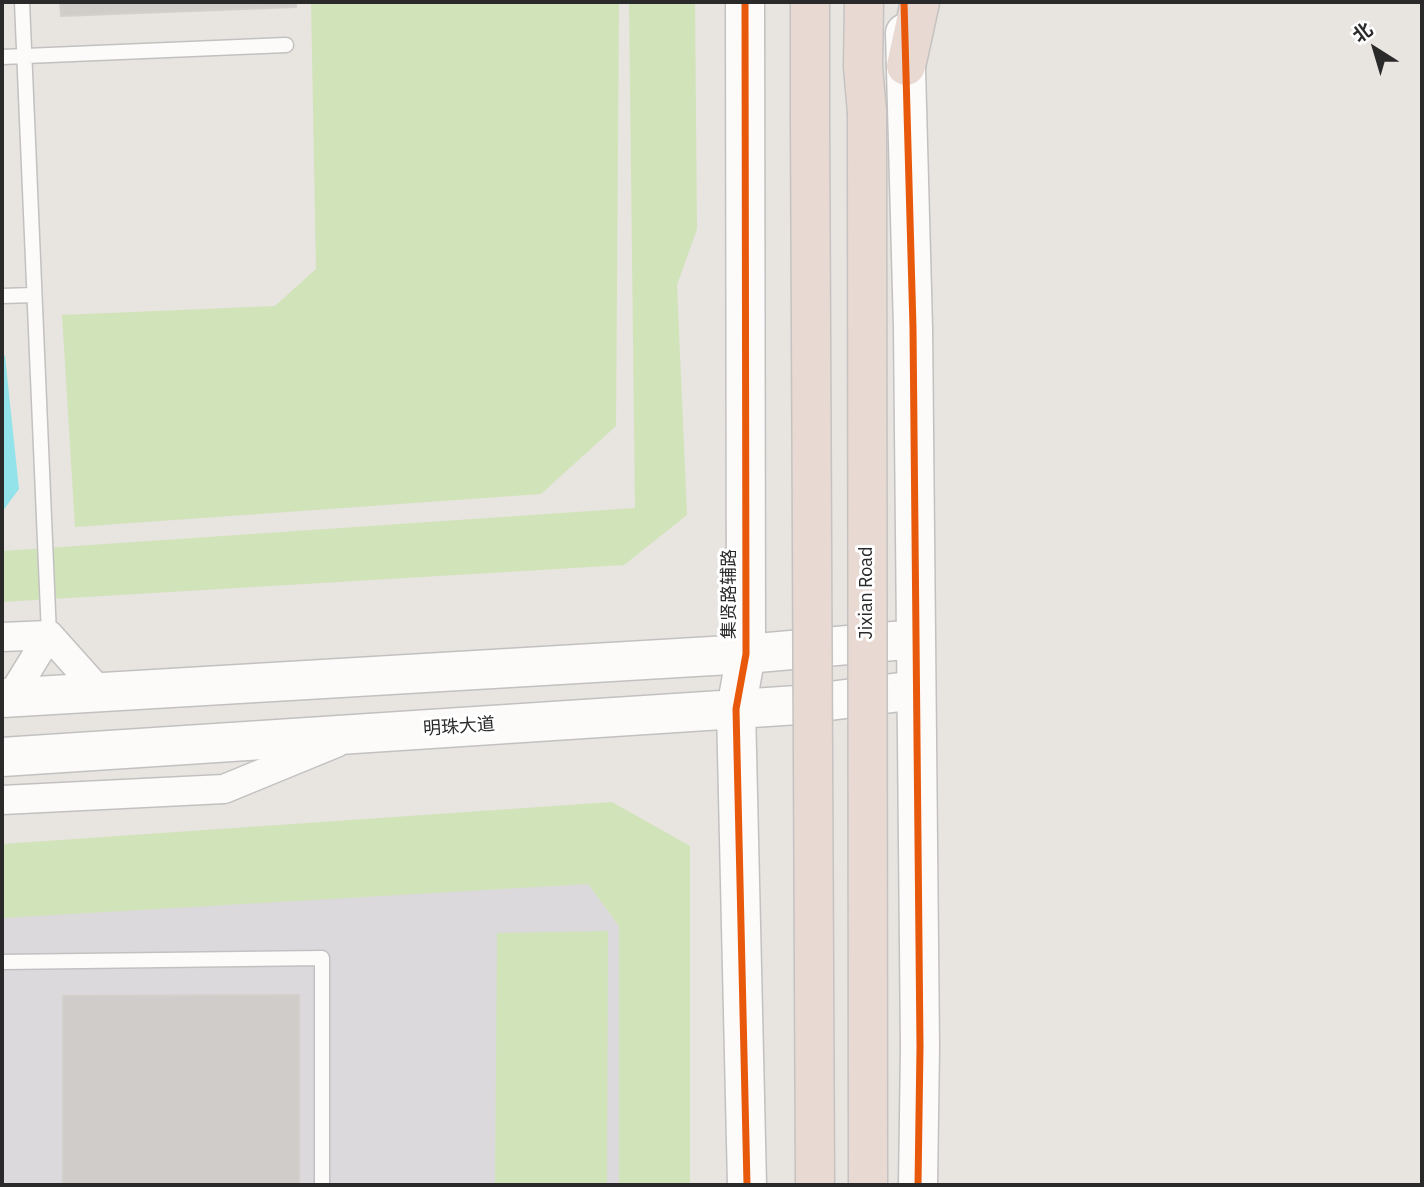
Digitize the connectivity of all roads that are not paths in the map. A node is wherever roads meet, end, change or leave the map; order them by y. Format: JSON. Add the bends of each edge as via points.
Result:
{"nodes":[{"id":1,"x":22,"y":2,"type":"edge"},
{"id":2,"x":745,"y":2,"type":"edge"},
{"id":3,"x":810,"y":2,"type":"edge"},
{"id":4,"x":864,"y":2,"type":"edge"},
{"id":5,"x":904,"y":2,"type":"edge"},
{"id":6,"x":920,"y":2,"type":"edge"},
{"id":7,"x":286,"y":45,"type":"dead end"},
{"id":8,"x":24,"y":56,"type":"junction"},
{"id":9,"x":2,"y":57,"type":"edge"},
{"id":10,"x":906,"y":66,"type":"junction"},
{"id":11,"x":34,"y":295,"type":"junction"},
{"id":12,"x":2,"y":296,"type":"edge"},
{"id":13,"x":49,"y":635,"type":"junction"},
{"id":14,"x":2,"y":637,"type":"edge"},
{"id":15,"x":916,"y":639,"type":"junction"},
{"id":16,"x":746,"y":654,"type":"junction"},
{"id":17,"x":916,"y":690,"type":"junction"},
{"id":18,"x":100,"y":692,"type":"junction"},
{"id":19,"x":6,"y":697,"type":"edge"},
{"id":20,"x":736,"y":709,"type":"junction"},
{"id":21,"x":361,"y":733,"type":"junction"},
{"id":22,"x":2,"y":757,"type":"edge"},
{"id":23,"x":2,"y":800,"type":"edge"},
{"id":24,"x":2,"y":962,"type":"edge"},
{"id":25,"x":322,"y":1185,"type":"edge"},
{"id":26,"x":747,"y":1185,"type":"edge"},
{"id":27,"x":815,"y":1185,"type":"edge"},
{"id":28,"x":868,"y":1185,"type":"edge"},
{"id":29,"x":918,"y":1185,"type":"edge"}],
"edges":[{"from":1,"to":8,"type":"lane"},
{"from":2,"to":16,"type":"street","name":"集贤路辅路"},
{"from":3,"to":27,"type":"highway","bridge":true},
{"from":4,"to":28,"type":"highway","name":"Jixian Road","bridge":true},
{"from":5,"to":10,"type":"street"},
{"from":6,"to":10,"type":"highway"},
{"from":7,"to":8,"type":"lane"},
{"from":8,"to":9,"type":"lane"},
{"from":8,"to":11,"type":"lane"},
{"from":10,"to":15,"type":"street"},
{"from":11,"to":12,"type":"lane"},
{"from":11,"to":13,"type":"lane"},
{"from":13,"to":14,"type":"street"},
{"from":13,"to":18,"type":"street"},
{"from":13,"to":19,"type":"street"},
{"from":15,"to":16,"type":"street"},
{"from":15,"to":17,"type":"street"},
{"from":16,"to":18,"type":"street"},
{"from":16,"to":20,"type":"street","name":"集贤路辅路"},
{"from":17,"to":20,"type":"street","name":"明珠大道"},
{"from":17,"to":29,"type":"street"},
{"from":18,"to":19,"type":"street"},
{"from":20,"to":21,"type":"street","name":"明珠大道"},
{"from":20,"to":26,"type":"street","name":"集贤路辅路"},
{"from":21,"to":22,"type":"street","name":"明珠大道"},
{"from":21,"to":23,"type":"street","via":[[224,789]]},
{"from":24,"to":25,"type":"lane","via":[[322,958]]}]}
